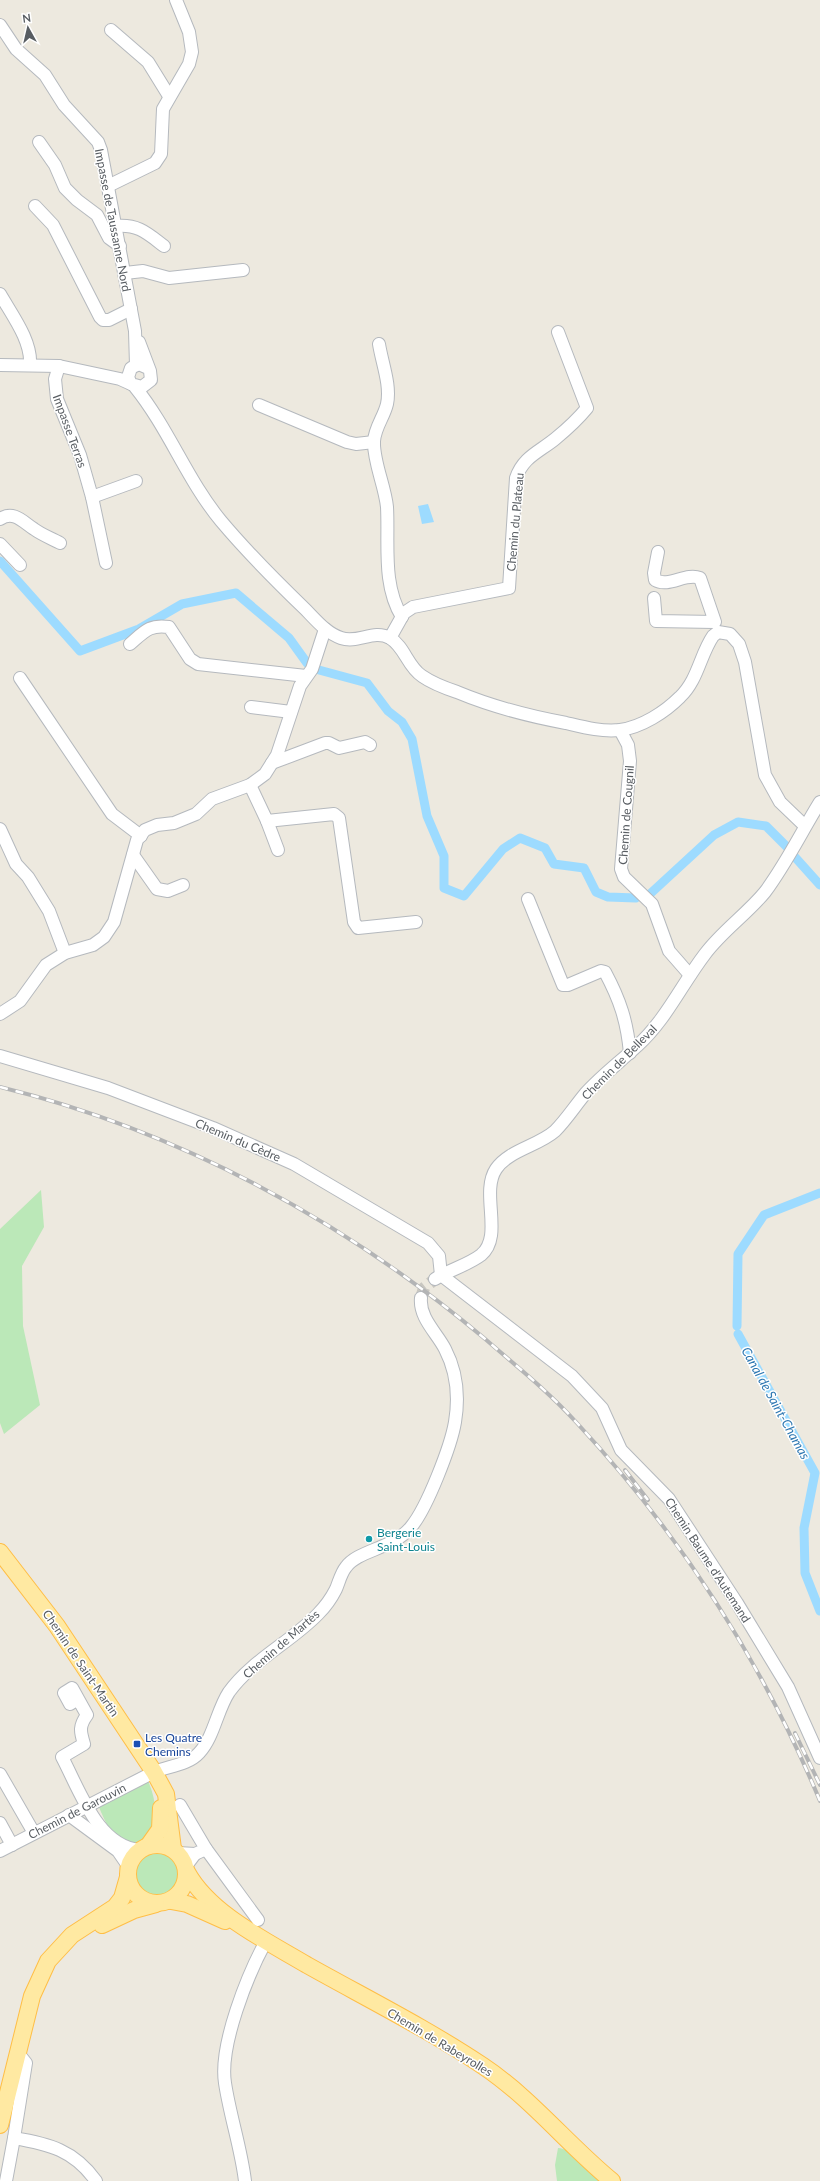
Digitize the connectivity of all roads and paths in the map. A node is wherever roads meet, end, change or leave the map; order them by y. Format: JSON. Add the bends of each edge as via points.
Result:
{"nodes":[{"id":1,"x":176,"y":0,"type":"edge"},
{"id":2,"x":0,"y":25,"type":"edge"},
{"id":3,"x":111,"y":30,"type":"dead end"},
{"id":4,"x":169,"y":96,"type":"junction"},
{"id":5,"x":39,"y":142,"type":"dead end"},
{"id":6,"x":108,"y":186,"type":"junction"},
{"id":7,"x":35,"y":206,"type":"dead end"},
{"id":8,"x":116,"y":226,"type":"junction"},
{"id":9,"x":120,"y":246,"type":"junction"},
{"id":10,"x":164,"y":246,"type":"dead end"},
{"id":11,"x":243,"y":270,"type":"dead end"},
{"id":12,"x":125,"y":273,"type":"junction"},
{"id":13,"x":0,"y":294,"type":"edge"},
{"id":14,"x":131,"y":309,"type":"junction"},
{"id":15,"x":558,"y":332,"type":"dead end"},
{"id":16,"x":378,"y":344,"type":"dead end"},
{"id":17,"x":0,"y":365,"type":"edge"},
{"id":18,"x":30,"y":365,"type":"junction"},
{"id":19,"x":59,"y":366,"type":"junction"},
{"id":20,"x":136,"y":375,"type":"junction"},
{"id":21,"x":148,"y":384,"type":"junction"},
{"id":22,"x":149,"y":404,"type":"junction"},
{"id":23,"x":259,"y":405,"type":"dead end"},
{"id":24,"x":374,"y":442,"type":"junction"},
{"id":25,"x":136,"y":481,"type":"dead end"},
{"id":26,"x":92,"y":497,"type":"junction"},
{"id":27,"x":0,"y":519,"type":"edge"},
{"id":28,"x":60,"y":542,"type":"dead end"},
{"id":29,"x":0,"y":544,"type":"edge"},
{"id":30,"x":658,"y":552,"type":"dead end"},
{"id":31,"x":106,"y":563,"type":"dead end"},
{"id":32,"x":20,"y":565,"type":"dead end"},
{"id":33,"x":654,"y":598,"type":"dead end"},
{"id":34,"x":402,"y":617,"type":"junction"},
{"id":35,"x":325,"y":629,"type":"junction"},
{"id":36,"x":390,"y":638,"type":"junction"},
{"id":37,"x":130,"y":644,"type":"dead end"},
{"id":38,"x":306,"y":676,"type":"junction"},
{"id":39,"x":20,"y":678,"type":"dead end"},
{"id":40,"x":251,"y":707,"type":"dead end"},
{"id":41,"x":291,"y":712,"type":"junction"},
{"id":42,"x":620,"y":730,"type":"junction"},
{"id":43,"x":370,"y":745,"type":"dead end"},
{"id":44,"x":272,"y":763,"type":"junction"},
{"id":45,"x":250,"y":785,"type":"junction"},
{"id":46,"x":818,"y":808,"type":"edge"},
{"id":47,"x":268,"y":821,"type":"junction"},
{"id":48,"x":805,"y":826,"type":"junction"},
{"id":49,"x":0,"y":829,"type":"edge"},
{"id":50,"x":141,"y":836,"type":"junction"},
{"id":51,"x":278,"y":850,"type":"dead end"},
{"id":52,"x":133,"y":855,"type":"junction"},
{"id":53,"x":183,"y":885,"type":"dead end"},
{"id":54,"x":528,"y":899,"type":"dead end"},
{"id":55,"x":416,"y":922,"type":"dead end"},
{"id":56,"x":65,"y":953,"type":"junction"},
{"id":57,"x":690,"y":975,"type":"junction"},
{"id":58,"x":0,"y":1014,"type":"edge"},
{"id":59,"x":630,"y":1052,"type":"junction"},
{"id":60,"x":0,"y":1056,"type":"edge"},
{"id":61,"x":438,"y":1277,"type":"junction"},
{"id":62,"x":421,"y":1298,"type":"tunnel mouth"},
{"id":63,"x":0,"y":1552,"type":"edge"},
{"id":64,"x":78,"y":1699,"type":"dead end"},
{"id":65,"x":820,"y":1758,"type":"edge"},
{"id":66,"x":0,"y":1774,"type":"edge"},
{"id":67,"x":156,"y":1775,"type":"junction"},
{"id":68,"x":88,"y":1805,"type":"junction"},
{"id":69,"x":180,"y":1805,"type":"dead end"},
{"id":70,"x":69,"y":1815,"type":"junction"},
{"id":71,"x":0,"y":1823,"type":"edge"},
{"id":72,"x":34,"y":1833,"type":"junction"},
{"id":73,"x":12,"y":1845,"type":"junction"},
{"id":74,"x":144,"y":1848,"type":"junction"},
{"id":75,"x":0,"y":1851,"type":"edge"},
{"id":76,"x":188,"y":1857,"type":"junction"},
{"id":77,"x":128,"y":1872,"type":"junction"},
{"id":78,"x":165,"y":1902,"type":"junction"},
{"id":79,"x":253,"y":1925,"type":"junction"},
{"id":80,"x":266,"y":1941,"type":"junction"},
{"id":81,"x":38,"y":1981,"type":"junction"},
{"id":82,"x":18,"y":2052,"type":"junction"},
{"id":83,"x":0,"y":2125,"type":"edge"},
{"id":84,"x":14,"y":2138,"type":"junction"},
{"id":85,"x":6,"y":2181,"type":"edge"},
{"id":86,"x":96,"y":2181,"type":"edge"},
{"id":87,"x":245,"y":2181,"type":"edge"},
{"id":88,"x":612,"y":2181,"type":"edge"}],
"edges":[{"from":1,"to":4,"type":"street","via":[[189,32],[192,52],[189,64]]},
{"from":2,"to":6,"type":"street","name":"Impasse de Taussanne Nord","via":[[16,49],[45,75],[64,105],[98,142]]},
{"from":3,"to":4,"type":"street","via":[[148,62]]},
{"from":4,"to":6,"type":"street","via":[[163,109],[161,154],[155,163]]},
{"from":5,"to":9,"type":"street","via":[[55,164],[65,188],[97,215],[109,238]]},
{"from":6,"to":8,"type":"street","name":"Impasse de Taussanne Nord"},
{"from":7,"to":14,"type":"street","via":[[54,225],[100,317],[109,320]]},
{"from":8,"to":9,"type":"street","name":"Impasse de Taussanne Nord"},
{"from":8,"to":10,"type":"street","via":[[139,228]]},
{"from":9,"to":12,"type":"street","name":"Impasse de Taussanne Nord"},
{"from":11,"to":12,"type":"street","via":[[169,278],[143,271]]},
{"from":12,"to":14,"type":"street","name":"Impasse de Taussanne Nord"},
{"from":13,"to":18,"type":"street","via":[[27,344],[31,355]]},
{"from":14,"to":20,"type":"street","name":"Impasse de Taussanne Nord","via":[[135,331]]},
{"from":15,"to":34,"type":"street","name":"Chemin du Plateau","via":[[587,408],[555,439],[529,457],[520,467],[516,478],[509,588],[413,607]]},
{"from":16,"to":24,"type":"street","via":[[388,391],[387,405],[376,427]]},
{"from":17,"to":18,"type":"street"},
{"from":18,"to":19,"type":"street"},
{"from":19,"to":20,"type":"street","via":[[113,378]]},
{"from":19,"to":26,"type":"street","name":"Impasse Terras","via":[[55,379],[57,400],[78,448]]},
{"from":20,"to":21,"type":"street","via":[[142,387]]},
{"from":20,"to":21,"type":"street","via":[[151,375]]},
{"from":20,"to":22,"type":"street"},
{"from":21,"to":22,"type":"street"},
{"from":22,"to":35,"type":"street","via":[[192,481],[221,522],[282,588]]},
{"from":23,"to":24,"type":"street","via":[[347,442]]},
{"from":24,"to":34,"type":"street","via":[[387,506],[388,563],[394,597]]},
{"from":25,"to":26,"type":"street"},
{"from":26,"to":31,"type":"street","name":"Impasse Terras"},
{"from":27,"to":28,"type":"street","via":[[13,516]]},
{"from":29,"to":32,"type":"street"},
{"from":30,"to":33,"type":"street","via":[[654,574],[656,580],[662,582],[694,576],[700,578],[714,622],[656,621]]},
{"from":34,"to":36,"type":"street","name":"Chemin du Plateau"},
{"from":35,"to":36,"type":"street","via":[[348,640],[372,635]]},
{"from":35,"to":38,"type":"street","via":[[312,669]]},
{"from":36,"to":42,"type":"street","via":[[401,648],[409,664],[422,676],[481,702],[510,711],[602,730]]},
{"from":37,"to":38,"type":"street","via":[[148,628],[158,625],[169,626],[190,659],[198,664]]},
{"from":38,"to":41,"type":"street"},
{"from":39,"to":50,"type":"street","via":[[112,814]]},
{"from":40,"to":41,"type":"street"},
{"from":41,"to":44,"type":"street"},
{"from":42,"to":48,"type":"street","via":[[652,718],[679,698],[693,680],[713,636],[718,632],[730,634],[739,644],[746,662],[765,775],[780,802]]},
{"from":42,"to":57,"type":"street","name":"Chemin de Cougnil","via":[[628,745],[630,761],[621,869],[624,877],[652,904],[670,951]]},
{"from":43,"to":44,"type":"street","via":[[365,742],[339,748],[325,743]]},
{"from":44,"to":45,"type":"street","via":[[265,774]]},
{"from":45,"to":47,"type":"street"},
{"from":45,"to":50,"type":"street","via":[[212,799],[196,814],[174,823],[157,825],[145,830]]},
{"from":46,"to":48,"type":"street","name":"Chemin de Belleval"},
{"from":47,"to":51,"type":"street"},
{"from":47,"to":55,"type":"street","via":[[336,816],[339,818],[355,926],[363,929]]},
{"from":48,"to":57,"type":"street","name":"Chemin de Belleval","via":[[766,890],[747,912],[715,941]]},
{"from":49,"to":56,"type":"street","via":[[16,864],[28,877],[49,911]]},
{"from":50,"to":52,"type":"street","via":[[137,840]]},
{"from":52,"to":53,"type":"street","via":[[157,889],[168,891]]},
{"from":52,"to":56,"type":"street","via":[[114,922],[104,937],[93,945]]},
{"from":54,"to":59,"type":"street","via":[[563,985],[601,971],[606,972],[617,993],[627,1023]]},
{"from":56,"to":58,"type":"street","via":[[46,965],[20,1002]]},
{"from":57,"to":59,"type":"street","name":"Chemin de Belleval","via":[[660,1022]]},
{"from":59,"to":61,"type":"street","name":"Chemin de Belleval","via":[[586,1093],[556,1130],[543,1140],[505,1160],[496,1169],[490,1194],[491,1233],[488,1245],[481,1255]]},
{"from":60,"to":61,"type":"street","name":"Chemin du Cèdre","via":[[108,1088],[213,1128],[294,1164],[428,1243],[439,1256]]},
{"from":61,"to":65,"type":"street","name":"Chemin Baume d'Autemand","via":[[572,1376],[602,1408],[621,1450],[669,1499],[737,1603],[788,1688]]},
{"from":62,"to":67,"type":"street","name":"Chemin de Martès","via":[[423,1315],[451,1362],[457,1391],[457,1406],[451,1440],[420,1516],[399,1539],[352,1560],[345,1568],[328,1602],[318,1614],[240,1679],[221,1706],[205,1745],[199,1753],[182,1764]]},
{"from":63,"to":67,"type":"main road","name":"Chemin de Saint-Martin","via":[[58,1626]]},
{"from":64,"to":68,"type":"street","via":[[87,1715],[80,1724],[84,1744],[62,1757]]},
{"from":66,"to":72,"type":"street"},
{"from":67,"to":68,"type":"street","name":"Chemin de Garouvin"},
{"from":67,"to":74,"type":"main road","via":[[161,1820],[155,1838]]},
{"from":67,"to":76,"type":"main road","name":"Chemin de Saint-Martin","via":[[166,1794]]},
{"from":68,"to":70,"type":"street","name":"Chemin de Garouvin"},
{"from":68,"to":74,"type":"street","via":[[101,1831],[120,1846],[129,1849]]},
{"from":69,"to":76,"type":"street"},
{"from":70,"to":72,"type":"street","name":"Chemin de Garouvin"},
{"from":70,"to":77,"type":"street","via":[[118,1851]]},
{"from":71,"to":73,"type":"street"},
{"from":72,"to":73,"type":"street","name":"Chemin de Garouvin"},
{"from":73,"to":75,"type":"street","name":"Chemin de Garouvin"},
{"from":74,"to":76,"type":"main road","via":[[165,1846]]},
{"from":74,"to":77,"type":"main road","via":[[133,1857]]},
{"from":76,"to":78,"type":"main road","via":[[183,1889]]},
{"from":76,"to":79,"type":"street"},
{"from":76,"to":79,"type":"main road","name":"Chemin de Rabeyrolles","via":[[194,1885],[204,1896]]},
{"from":77,"to":78,"type":"main road","via":[[130,1886],[138,1897],[150,1903]]},
{"from":77,"to":81,"type":"main road","via":[[122,1898],[115,1907],[82,1928],[59,1947],[48,1961]]},
{"from":78,"to":79,"type":"main road","name":"Chemin de Rabeyrolles","via":[[187,1904]]},
{"from":78,"to":81,"type":"main road","via":[[134,1910],[101,1925],[60,1954]]},
{"from":79,"to":80,"type":"main road","name":"Chemin de Rabeyrolles"},
{"from":80,"to":87,"type":"street","via":[[251,1973],[226,2050],[225,2081]]},
{"from":80,"to":88,"type":"main road","name":"Chemin de Rabeyrolles","via":[[483,2066],[513,2089]]},
{"from":81,"to":82,"type":"main road"},
{"from":82,"to":83,"type":"main road"},
{"from":82,"to":84,"type":"street","via":[[26,2063]]},
{"from":84,"to":85,"type":"street"},
{"from":84,"to":86,"type":"street","via":[[50,2144],[85,2166]]}]}
